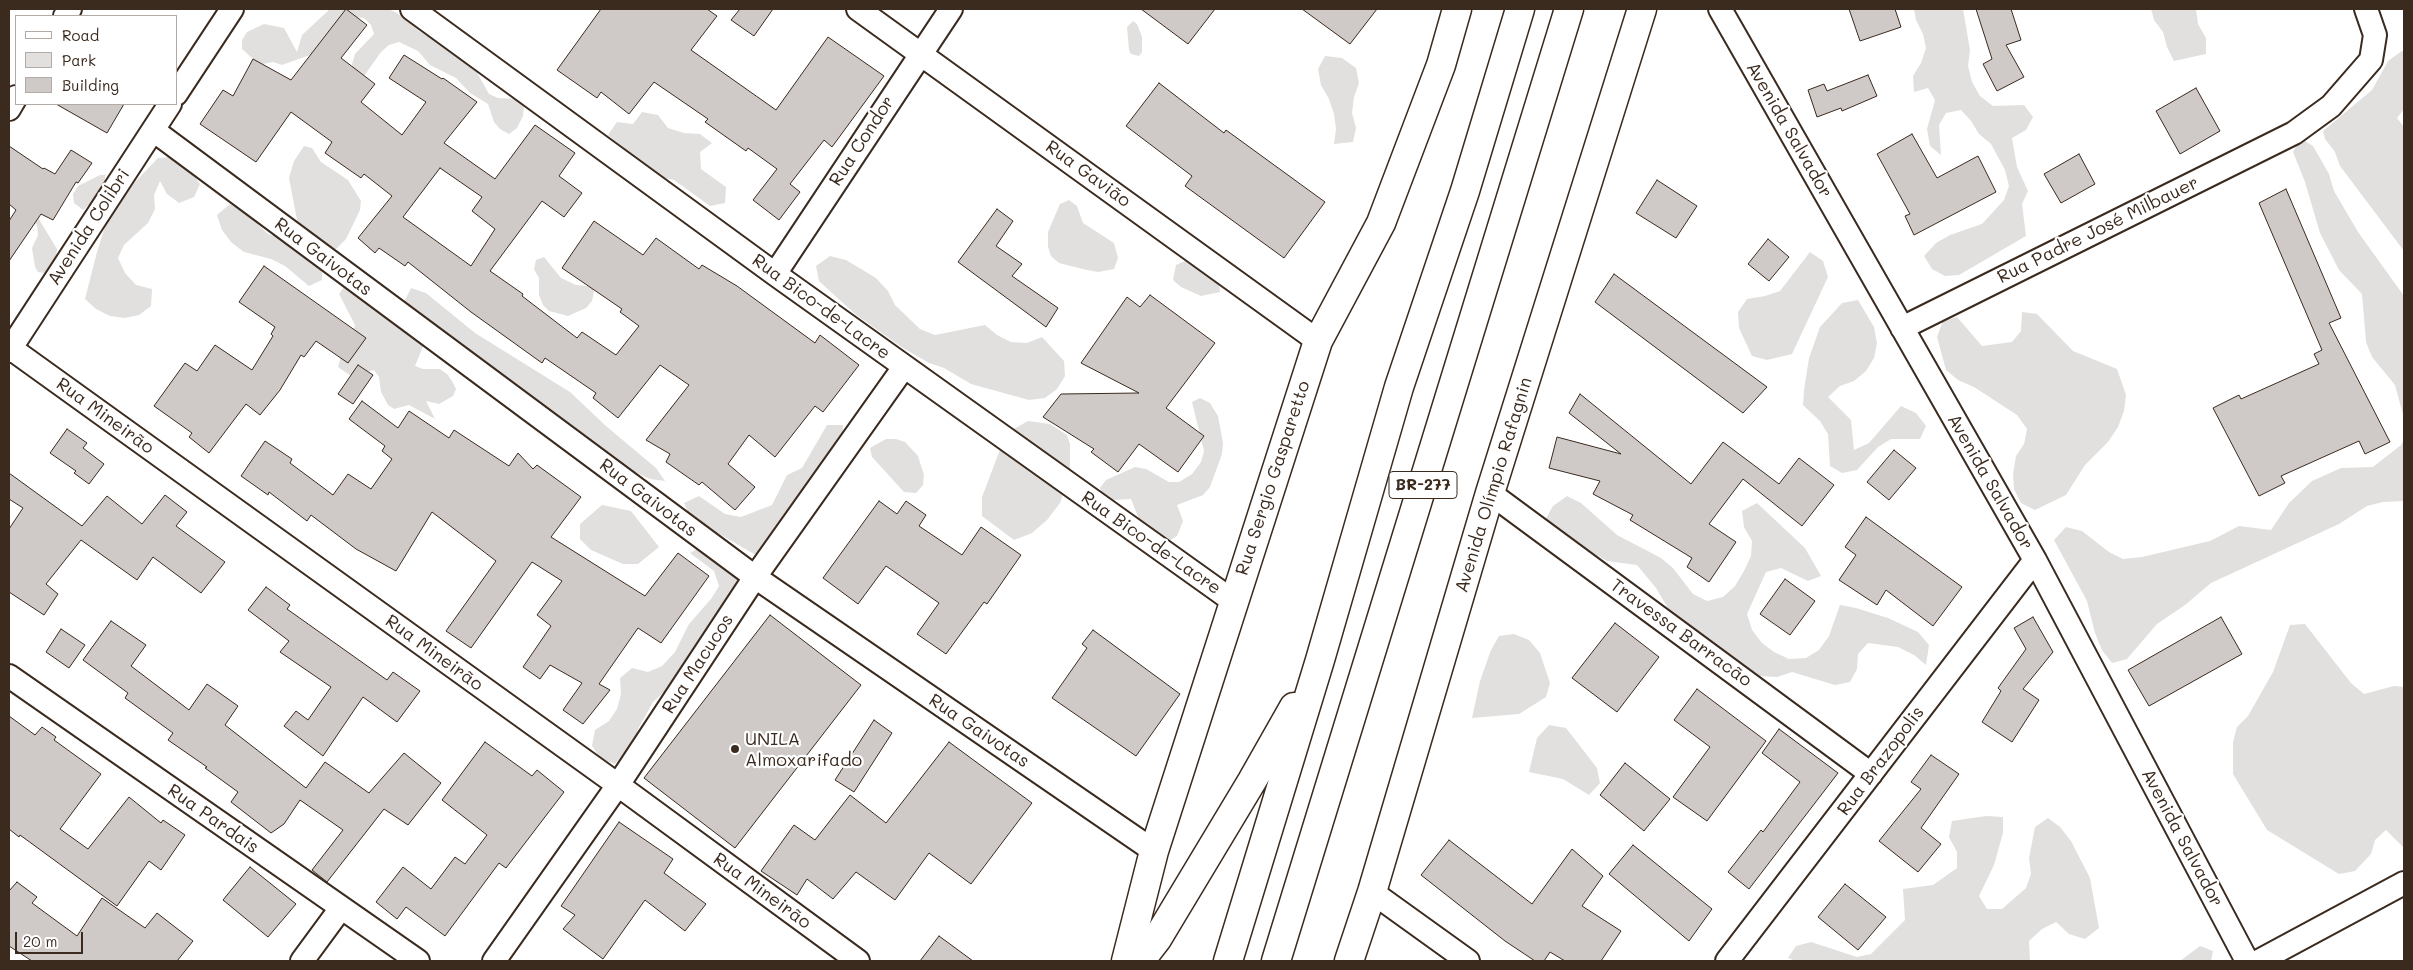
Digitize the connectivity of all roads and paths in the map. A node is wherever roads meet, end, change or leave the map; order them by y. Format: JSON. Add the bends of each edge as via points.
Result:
{"nodes":[{"id":1,"x":232,"y":9,"type":"edge"},
{"id":2,"x":412,"y":9,"type":"edge"},
{"id":3,"x":858,"y":9,"type":"edge"},
{"id":4,"x":951,"y":9,"type":"edge"},
{"id":5,"x":1457,"y":9,"type":"edge"},
{"id":6,"x":1520,"y":9,"type":"edge"},
{"id":7,"x":1569,"y":9,"type":"edge"},
{"id":8,"x":1642,"y":9,"type":"edge"},
{"id":9,"x":2366,"y":9,"type":"edge"},
{"id":10,"x":1722,"y":11,"type":"edge"},
{"id":11,"x":920,"y":53,"type":"junction"},
{"id":12,"x":178,"y":91,"type":"edge"},
{"id":13,"x":169,"y":105,"type":"edge"},
{"id":14,"x":153,"y":130,"type":"junction"},
{"id":15,"x":774,"y":274,"type":"junction"},
{"id":16,"x":1902,"y":328,"type":"junction"},
{"id":17,"x":1318,"y":341,"type":"junction"},
{"id":18,"x":9,"y":349,"type":"edge"},
{"id":19,"x":904,"y":367,"type":"junction"},
{"id":20,"x":1490,"y":493,"type":"junction"},
{"id":21,"x":2035,"y":560,"type":"junction"},
{"id":22,"x":755,"y":577,"type":"junction"},
{"id":23,"x":1234,"y":601,"type":"junction"},
{"id":24,"x":1320,"y":660,"type":"junction"},
{"id":25,"x":9,"y":676,"type":"edge"},
{"id":26,"x":1871,"y":774,"type":"junction"},
{"id":27,"x":618,"y":785,"type":"junction"},
{"id":28,"x":1154,"y":851,"type":"junction"},
{"id":29,"x":2404,"y":884,"type":"edge"},
{"id":30,"x":1372,"y":892,"type":"junction"},
{"id":31,"x":341,"y":908,"type":"junction"},
{"id":32,"x":1277,"y":960,"type":"edge"},
{"id":33,"x":302,"y":961,"type":"edge"},
{"id":34,"x":418,"y":961,"type":"edge"},
{"id":35,"x":494,"y":961,"type":"edge"},
{"id":36,"x":858,"y":961,"type":"edge"},
{"id":37,"x":1126,"y":961,"type":"edge"},
{"id":38,"x":1140,"y":961,"type":"edge"},
{"id":39,"x":1228,"y":961,"type":"edge"},
{"id":40,"x":1349,"y":961,"type":"edge"},
{"id":41,"x":1468,"y":961,"type":"edge"},
{"id":42,"x":1727,"y":961,"type":"edge"},
{"id":43,"x":2247,"y":961,"type":"edge"},
{"id":44,"x":2259,"y":961,"type":"edge"}],
"edges":[{"from":1,"to":12,"type":"street"},
{"from":2,"to":15,"type":"street","name":"Rua Bico-de-Lacre"},
{"from":3,"to":11,"type":"street","name":"Rua Gavião"},
{"from":4,"to":11,"type":"street","name":"Rua Condor"},
{"from":5,"to":17,"type":"main road","name":"Rua Sergio Gasparetto","via":[[1441,65],[1381,223]]},
{"from":6,"to":24,"type":"main road","number":"BR-277","via":[[1465,191],[1399,387]]},
{"from":7,"to":32,"type":"main road","number":"BR-277"},
{"from":8,"to":20,"type":"main road","name":"Avenida Olímpio Rafagnin"},
{"from":9,"to":16,"type":"street","name":"Rua Padre José Milbauer","via":[[2375,35],[2371,60],[2331,106],[2294,133]]},
{"from":10,"to":16,"type":"street","name":"Avenida Salvador"},
{"from":11,"to":15,"type":"street","name":"Rua Condor"},
{"from":11,"to":17,"type":"street","name":"Rua Gavião"},
{"from":13,"to":14,"type":"street","name":"Avenida Colibri"},
{"from":14,"to":18,"type":"street","name":"Avenida Colibri"},
{"from":14,"to":22,"type":"street","name":"Rua Gaivotas"},
{"from":15,"to":19,"type":"street","name":"Rua Bico-de-Lacre"},
{"from":16,"to":21,"type":"street","name":"Avenida Salvador"},
{"from":17,"to":23,"type":"main road","name":"Rua Sergio Gasparetto"},
{"from":18,"to":27,"type":"street","name":"Rua Mineirão"},
{"from":19,"to":22,"type":"street","name":"Rua Macucos"},
{"from":19,"to":23,"type":"street","name":"Rua Bico-de-Lacre"},
{"from":20,"to":26,"type":"street","name":"Travessa Barracão"},
{"from":20,"to":30,"type":"main road","name":"Avenida Olímpio Rafagnin"},
{"from":21,"to":26,"type":"street","name":"Rua Brazopolis"},
{"from":21,"to":43,"type":"street","name":"Avenida Salvador"},
{"from":22,"to":27,"type":"street","name":"Rua Macucos"},
{"from":22,"to":28,"type":"street","name":"Rua Gaivotas"},
{"from":23,"to":28,"type":"main road","name":"Rua Sergio Gasparetto"},
{"from":24,"to":38,"type":"main road","via":[[1158,939]]},
{"from":24,"to":39,"type":"main road","number":"BR-277"},
{"from":25,"to":31,"type":"street","name":"Rua Pardais"},
{"from":26,"to":42,"type":"street","name":"Rua Brazopolis"},
{"from":27,"to":35,"type":"street","name":"Rua Macucos"},
{"from":27,"to":36,"type":"street","name":"Rua Mineirão"},
{"from":28,"to":37,"type":"main road","name":"Rua Sergio Gasparetto"},
{"from":29,"to":44,"type":"street"},
{"from":30,"to":40,"type":"main road","name":"Avenida Olímpio Rafagnin"},
{"from":30,"to":41,"type":"street"},
{"from":31,"to":33,"type":"street"},
{"from":31,"to":34,"type":"street","name":"Rua Pardais"}]}
